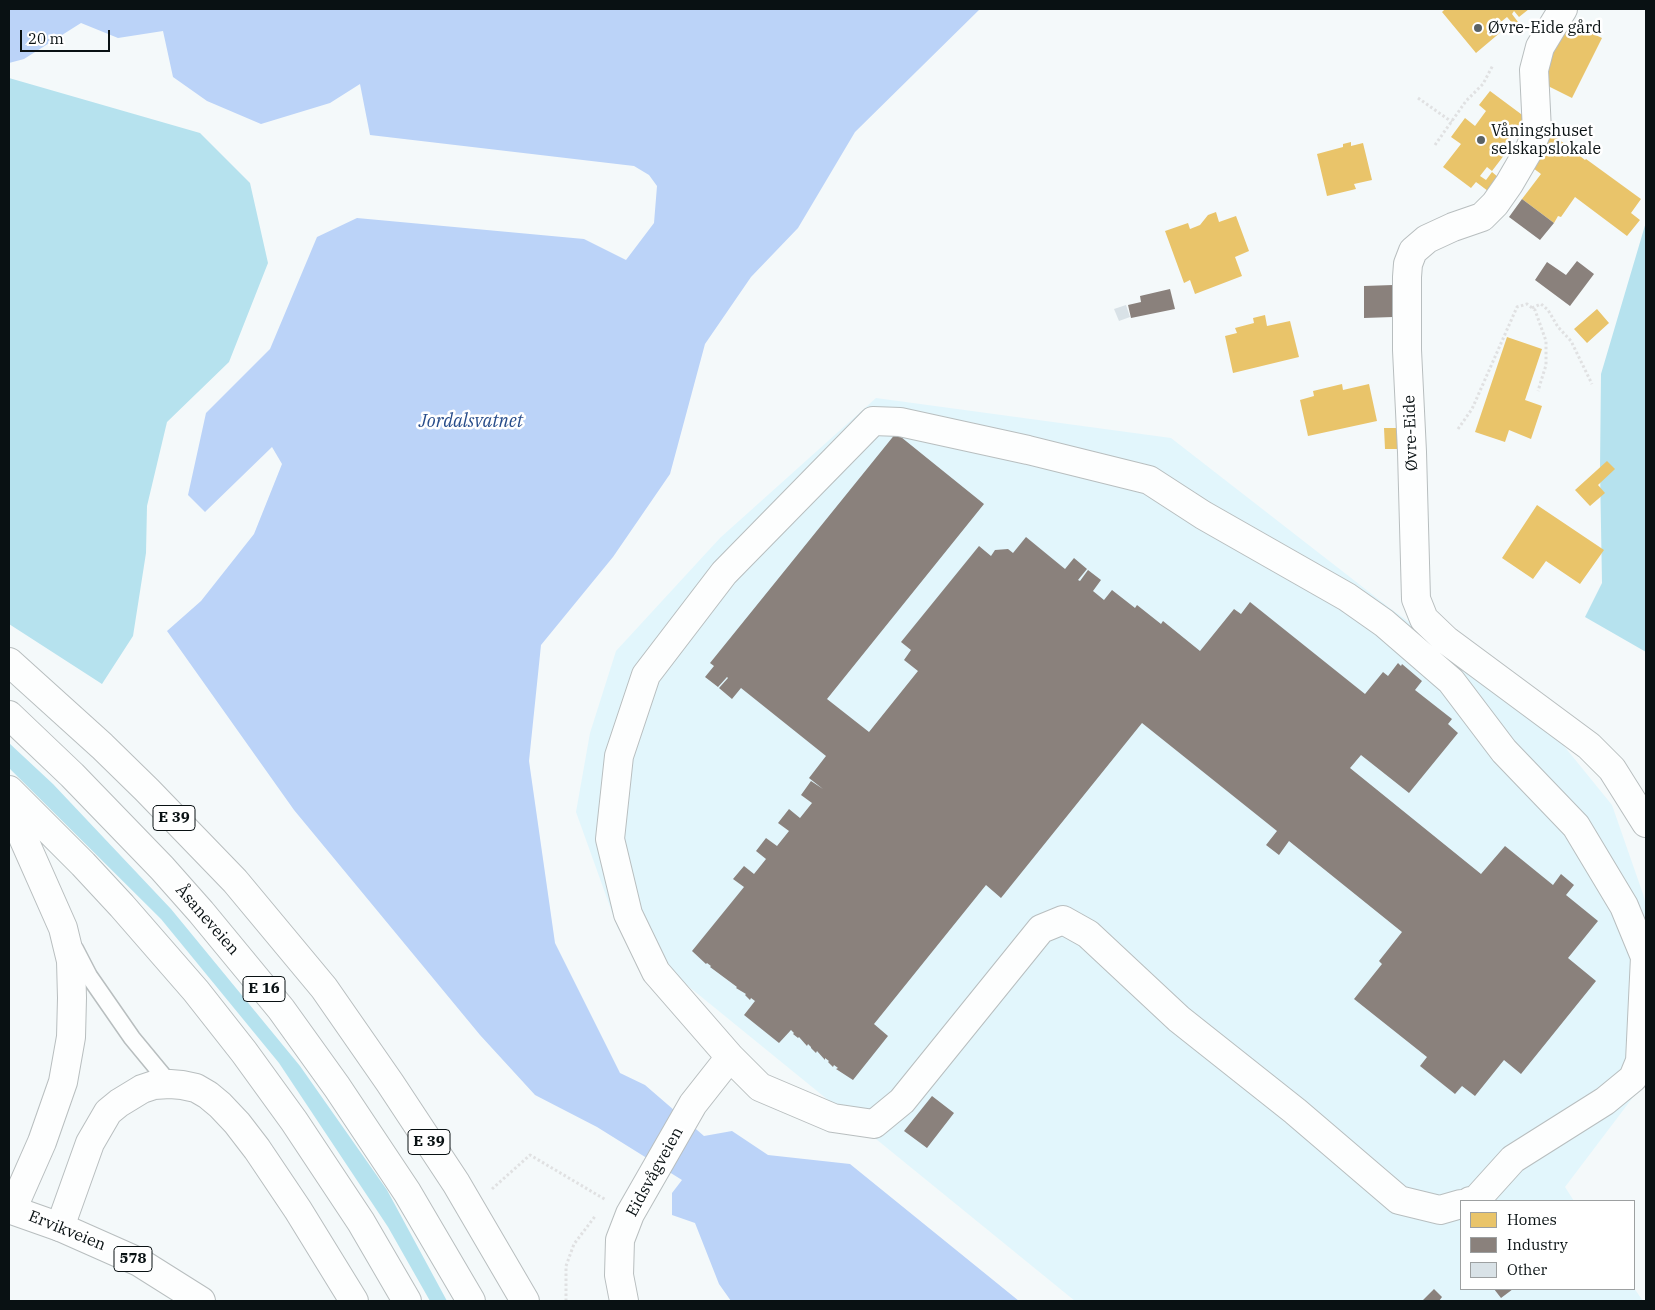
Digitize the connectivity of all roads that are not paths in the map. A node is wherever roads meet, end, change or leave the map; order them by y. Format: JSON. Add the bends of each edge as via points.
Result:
{"nodes":[{"id":1,"x":1563,"y":9,"type":"edge"},
{"id":2,"x":9,"y":662,"type":"edge"},
{"id":3,"x":9,"y":715,"type":"edge"},
{"id":4,"x":9,"y":790,"type":"edge"},
{"id":5,"x":9,"y":806,"type":"edge"},
{"id":6,"x":1646,"y":823,"type":"edge"},
{"id":7,"x":63,"y":928,"type":"junction"},
{"id":8,"x":730,"y":1057,"type":"junction"},
{"id":9,"x":1643,"y":1061,"type":"edge"},
{"id":10,"x":170,"y":1084,"type":"junction"},
{"id":11,"x":1476,"y":1200,"type":"edge"},
{"id":12,"x":1460,"y":1204,"type":"edge"},
{"id":13,"x":11,"y":1209,"type":"edge"},
{"id":14,"x":60,"y":1227,"type":"junction"},
{"id":15,"x":201,"y":1301,"type":"edge"},
{"id":16,"x":354,"y":1301,"type":"edge"},
{"id":17,"x":407,"y":1301,"type":"edge"},
{"id":18,"x":471,"y":1301,"type":"edge"},
{"id":19,"x":525,"y":1301,"type":"edge"},
{"id":20,"x":624,"y":1301,"type":"edge"}],
"edges":[{"from":1,"to":6,"type":"main road","name":"Øvre-Eide","via":[[1540,47],[1534,70],[1537,131],[1509,184],[1482,217],[1428,239],[1413,251],[1408,264],[1407,350],[1416,599],[1424,619],[1446,640],[1589,746],[1612,769]]},
{"from":2,"to":19,"type":"main road","number":"E 39","via":[[102,746],[235,881],[324,988],[456,1183]]},
{"from":3,"to":18,"type":"main road","name":"Åsaneveien","number":"E 16","via":[[162,868],[281,1009],[407,1192]]},
{"from":4,"to":17,"type":"main road","via":[[83,864],[220,1022],[294,1120],[361,1222]]},
{"from":5,"to":7,"type":"main road"},
{"from":7,"to":10,"type":"lane","via":[[112,1010]]},
{"from":7,"to":13,"type":"main road","via":[[71,960],[72,998],[71,1037],[63,1082],[42,1142]]},
{"from":8,"to":9,"type":"main road","via":[[656,972],[628,914],[610,839],[619,756],[646,675],[724,573],[873,420],[900,422],[1149,480],[1203,515],[1347,597],[1384,623],[1451,681],[1504,752],[1576,826],[1624,906],[1645,957]]},
{"from":8,"to":12,"type":"main road","via":[[760,1087],[833,1118],[874,1124],[902,1100],[1041,929],[1063,920],[1088,934],[1179,1019],[1399,1200],[1440,1210]]},
{"from":8,"to":20,"type":"main road","name":"Eidsvågveien","via":[[693,1104],[630,1214],[620,1240],[619,1275]]},
{"from":9,"to":11,"type":"main road","via":[[1633,1078],[1605,1101],[1513,1159]]},
{"from":10,"to":14,"type":"main road","via":[[142,1089],[108,1112],[90,1143]]},
{"from":10,"to":16,"type":"main road","via":[[196,1088],[208,1094],[237,1123],[293,1202]]},
{"from":13,"to":14,"type":"main road","name":"Ervikveien","number":"578"},
{"from":14,"to":15,"type":"main road","name":"Ervikveien","number":"578","via":[[139,1262]]}]}
